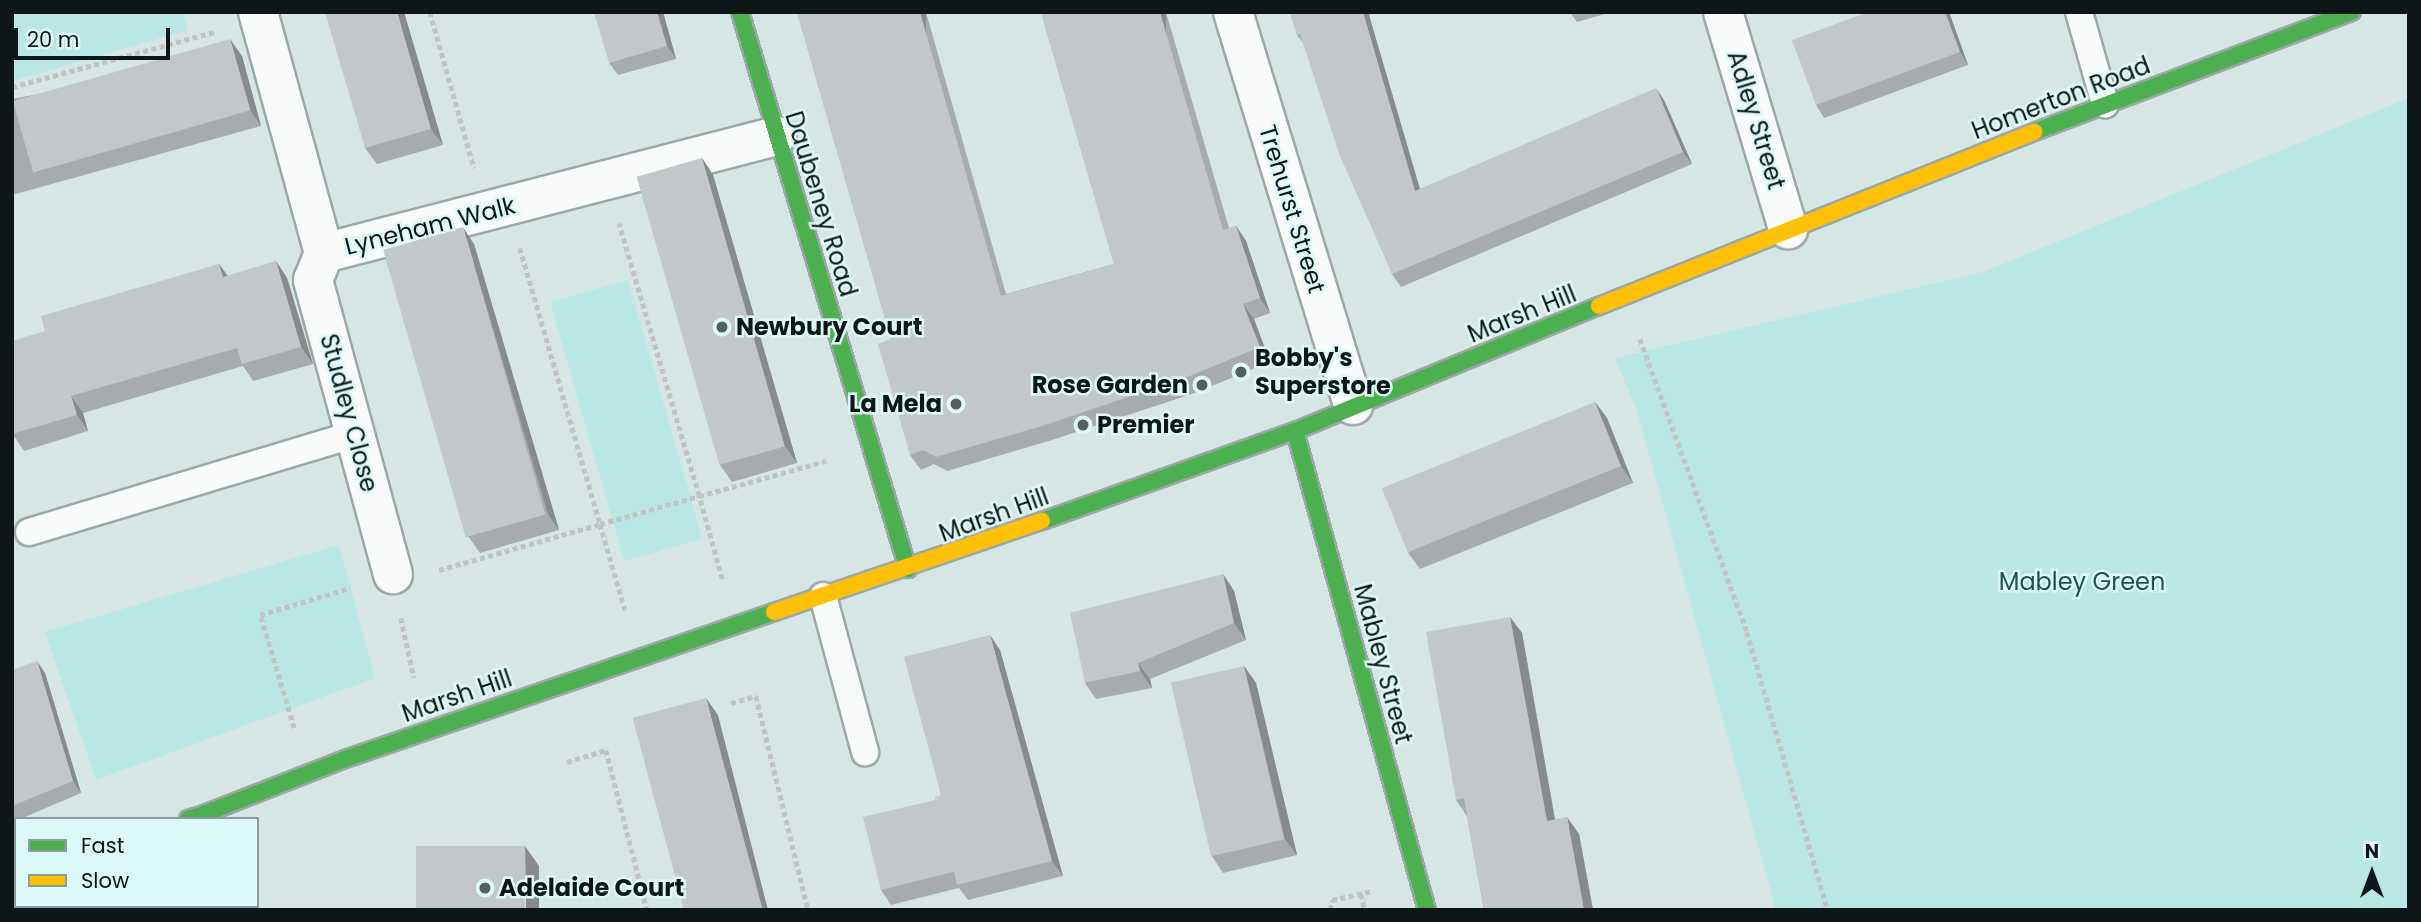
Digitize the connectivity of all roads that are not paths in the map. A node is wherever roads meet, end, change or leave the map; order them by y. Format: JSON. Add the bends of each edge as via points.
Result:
{"nodes":[{"id":1,"x":740,"y":12,"type":"edge"},
{"id":2,"x":1233,"y":12,"type":"edge"},
{"id":3,"x":1724,"y":12,"type":"edge"},
{"id":4,"x":2080,"y":12,"type":"edge"},
{"id":5,"x":2352,"y":12,"type":"edge"},
{"id":6,"x":259,"y":16,"type":"edge"},
{"id":7,"x":2105,"y":104,"type":"junction"},
{"id":8,"x":776,"y":136,"type":"junction"},
{"id":9,"x":1788,"y":229,"type":"junction"},
{"id":10,"x":324,"y":253,"type":"junction"},
{"id":11,"x":1353,"y":405,"type":"junction"},
{"id":12,"x":1295,"y":430,"type":"junction"},
{"id":13,"x":355,"y":434,"type":"junction"},
{"id":14,"x":29,"y":532,"type":"dead end"},
{"id":15,"x":908,"y":569,"type":"junction"},
{"id":16,"x":394,"y":579,"type":"road end"},
{"id":17,"x":823,"y":596,"type":"junction"},
{"id":18,"x":864,"y":752,"type":"dead end"},
{"id":19,"x":204,"y":816,"type":"edge"},
{"id":20,"x":1427,"y":910,"type":"edge"}],
"edges":[{"from":1,"to":8,"type":"main road","name":"Daubeney Road"},
{"from":2,"to":11,"type":"street","name":"Trehurst Street"},
{"from":3,"to":9,"type":"street","name":"Adley Street"},
{"from":4,"to":7,"type":"lane"},
{"from":5,"to":7,"type":"main road","name":"Homerton Road"},
{"from":6,"to":10,"type":"street","name":"Lyneham Walk"},
{"from":7,"to":9,"type":"main road","name":"Homerton Road"},
{"from":8,"to":10,"type":"street","name":"Lyneham Walk"},
{"from":8,"to":15,"type":"main road","name":"Daubeney Road"},
{"from":9,"to":11,"type":"main road","name":"Marsh Hill"},
{"from":10,"to":13,"type":"street","name":"Studley Close","via":[[313,280]]},
{"from":11,"to":12,"type":"main road","name":"Marsh Hill"},
{"from":12,"to":15,"type":"main road","name":"Marsh Hill"},
{"from":12,"to":20,"type":"main road","name":"Mabley Street"},
{"from":13,"to":14,"type":"lane"},
{"from":13,"to":16,"type":"street","name":"Studley Close"},
{"from":15,"to":17,"type":"main road","name":"Marsh Hill"},
{"from":17,"to":18,"type":"lane"},
{"from":17,"to":19,"type":"main road","name":"Marsh Hill","via":[[358,755]]}]}
